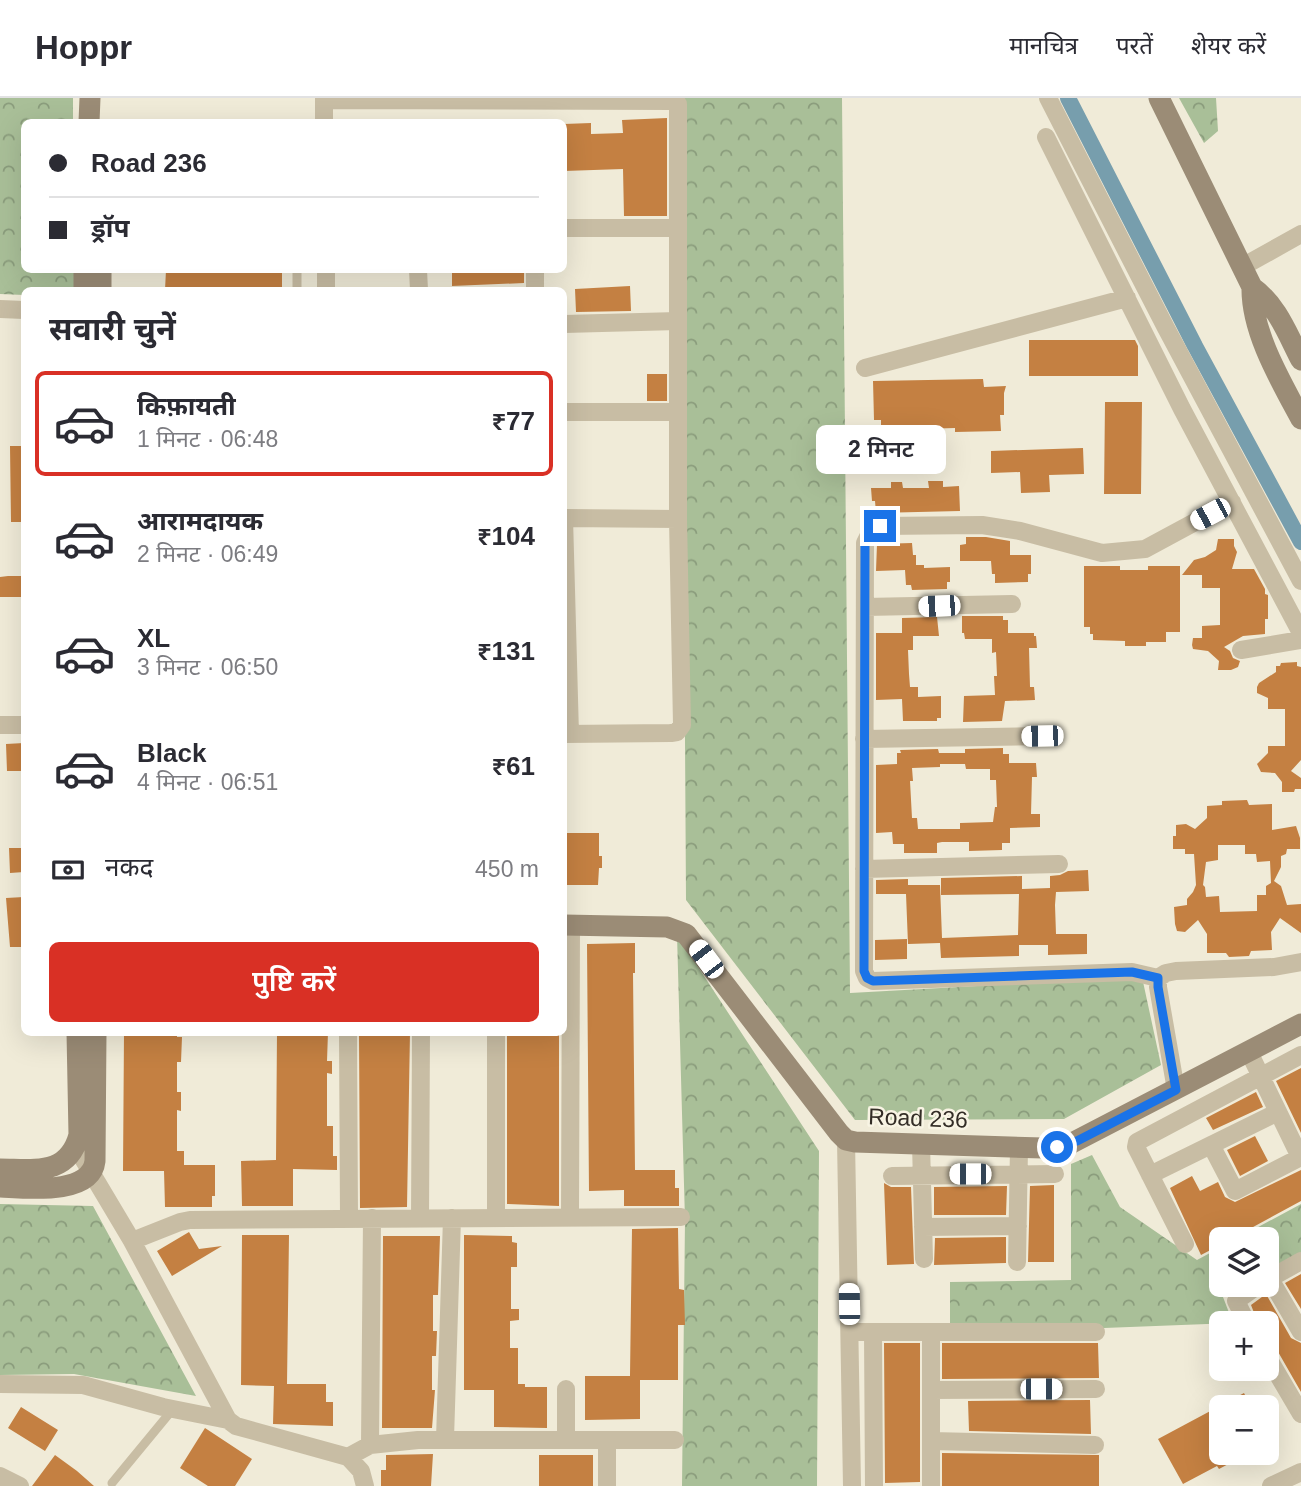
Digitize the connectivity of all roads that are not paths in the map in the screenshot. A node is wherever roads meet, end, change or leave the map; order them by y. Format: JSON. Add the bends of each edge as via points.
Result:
{"nodes":[{"id":1,"x":90,"y":98,"type":"edge"},
{"id":2,"x":104,"y":98,"type":"edge"},
{"id":3,"x":1048,"y":98,"type":"edge"},
{"id":4,"x":1158,"y":98,"type":"edge"},
{"id":5,"x":324,"y":99,"type":"edge"},
{"id":6,"x":89,"y":119,"type":"edge"},
{"id":7,"x":104,"y":119,"type":"edge"},
{"id":8,"x":324,"y":119,"type":"edge"},
{"id":9,"x":1046,"y":137,"type":"dead end"},
{"id":10,"x":567,"y":228,"type":"edge"},
{"id":11,"x":678,"y":228,"type":"junction"},
{"id":12,"x":1301,"y":234,"type":"edge"},
{"id":13,"x":1242,"y":267,"type":"junction"},
{"id":14,"x":1252,"y":287,"type":"junction"},
{"id":15,"x":1127,"y":298,"type":"junction"},
{"id":16,"x":0,"y":309,"type":"edge"},
{"id":17,"x":21,"y":310,"type":"edge"},
{"id":18,"x":678,"y":321,"type":"junction"},
{"id":19,"x":567,"y":324,"type":"edge"},
{"id":20,"x":1301,"y":360,"type":"edge"},
{"id":21,"x":866,"y":368,"type":"dead end"},
{"id":22,"x":567,"y":412,"type":"edge"},
{"id":23,"x":678,"y":412,"type":"junction"},
{"id":24,"x":1301,"y":419,"type":"edge"},
{"id":25,"x":1232,"y":502,"type":"junction"},
{"id":26,"x":567,"y":518,"type":"edge"},
{"id":27,"x":678,"y":519,"type":"junction"},
{"id":28,"x":1301,"y":581,"type":"edge"},
{"id":29,"x":1012,"y":604,"type":"dead end"},
{"id":30,"x":865,"y":607,"type":"junction"},
{"id":31,"x":1301,"y":633,"type":"edge"},
{"id":32,"x":1301,"y":640,"type":"edge"},
{"id":33,"x":1241,"y":650,"type":"dead end"},
{"id":34,"x":0,"y":725,"type":"edge"},
{"id":35,"x":21,"y":725,"type":"edge"},
{"id":36,"x":567,"y":734,"type":"edge"},
{"id":37,"x":1042,"y":736,"type":"dead end"},
{"id":38,"x":864,"y":739,"type":"junction"},
{"id":39,"x":1059,"y":864,"type":"dead end"},
{"id":40,"x":864,"y":869,"type":"junction"},
{"id":41,"x":567,"y":925,"type":"edge"},
{"id":42,"x":1301,"y":962,"type":"edge"},
{"id":43,"x":1158,"y":978,"type":"junction"},
{"id":44,"x":1301,"y":1024,"type":"edge"},
{"id":45,"x":77,"y":1036,"type":"edge"},
{"id":46,"x":96,"y":1036,"type":"edge"},
{"id":47,"x":348,"y":1036,"type":"edge"},
{"id":48,"x":421,"y":1036,"type":"edge"},
{"id":49,"x":496,"y":1036,"type":"edge"},
{"id":50,"x":1249,"y":1052,"type":"junction"},
{"id":51,"x":1301,"y":1055,"type":"edge"},
{"id":52,"x":1261,"y":1076,"type":"junction"},
{"id":53,"x":1176,"y":1090,"type":"junction"},
{"id":54,"x":1278,"y":1112,"type":"junction"},
{"id":55,"x":846,"y":1140,"type":"junction"},
{"id":56,"x":921,"y":1144,"type":"junction"},
{"id":57,"x":1211,"y":1145,"type":"junction"},
{"id":58,"x":75,"y":1147,"type":"junction"},
{"id":59,"x":1019,"y":1148,"type":"junction"},
{"id":60,"x":1301,"y":1157,"type":"edge"},
{"id":61,"x":0,"y":1169,"type":"edge"},
{"id":62,"x":1018,"y":1174,"type":"junction"},
{"id":63,"x":1055,"y":1174,"type":"dead end"},
{"id":64,"x":90,"y":1175,"type":"junction"},
{"id":65,"x":922,"y":1175,"type":"junction"},
{"id":66,"x":1150,"y":1175,"type":"junction"},
{"id":67,"x":892,"y":1176,"type":"dead end"},
{"id":68,"x":0,"y":1188,"type":"edge"},
{"id":69,"x":570,"y":1217,"type":"junction"},
{"id":70,"x":681,"y":1217,"type":"dead end"},
{"id":71,"x":349,"y":1218,"type":"junction"},
{"id":72,"x":372,"y":1218,"type":"junction"},
{"id":73,"x":420,"y":1218,"type":"junction"},
{"id":74,"x":452,"y":1218,"type":"junction"},
{"id":75,"x":496,"y":1218,"type":"junction"},
{"id":76,"x":1018,"y":1226,"type":"junction"},
{"id":77,"x":923,"y":1227,"type":"junction"},
{"id":78,"x":132,"y":1241,"type":"junction"},
{"id":79,"x":1185,"y":1244,"type":"dead end"},
{"id":80,"x":924,"y":1259,"type":"dead end"},
{"id":81,"x":1301,"y":1261,"type":"edge"},
{"id":82,"x":1017,"y":1262,"type":"dead end"},
{"id":83,"x":1279,"y":1273,"type":"edge"},
{"id":84,"x":1242,"y":1297,"type":"edge"},
{"id":85,"x":1276,"y":1297,"type":"edge"},
{"id":86,"x":1241,"y":1311,"type":"edge"},
{"id":87,"x":849,"y":1332,"type":"junction"},
{"id":88,"x":873,"y":1332,"type":"junction"},
{"id":89,"x":931,"y":1332,"type":"junction"},
{"id":90,"x":1096,"y":1332,"type":"dead end"},
{"id":91,"x":1301,"y":1332,"type":"edge"},
{"id":92,"x":1279,"y":1376,"type":"edge"},
{"id":93,"x":0,"y":1384,"type":"edge"},
{"id":94,"x":566,"y":1389,"type":"dead end"},
{"id":95,"x":1096,"y":1389,"type":"dead end"},
{"id":96,"x":931,"y":1390,"type":"junction"},
{"id":97,"x":173,"y":1409,"type":"junction"},
{"id":98,"x":1301,"y":1414,"type":"edge"},
{"id":99,"x":228,"y":1420,"type":"junction"},
{"id":100,"x":445,"y":1439,"type":"junction"},
{"id":101,"x":566,"y":1440,"type":"junction"},
{"id":102,"x":607,"y":1440,"type":"junction"},
{"id":103,"x":675,"y":1440,"type":"dead end"},
{"id":104,"x":931,"y":1441,"type":"junction"},
{"id":105,"x":370,"y":1445,"type":"junction"},
{"id":106,"x":1095,"y":1446,"type":"dead end"},
{"id":107,"x":348,"y":1457,"type":"junction"},
{"id":108,"x":1301,"y":1472,"type":"edge"},
{"id":109,"x":0,"y":1476,"type":"edge"},
{"id":110,"x":113,"y":1483,"type":"dead end"},
{"id":111,"x":20,"y":1486,"type":"edge"},
{"id":112,"x":365,"y":1486,"type":"edge"},
{"id":113,"x":607,"y":1486,"type":"edge"},
{"id":114,"x":852,"y":1486,"type":"edge"},
{"id":115,"x":874,"y":1486,"type":"edge"},
{"id":116,"x":931,"y":1486,"type":"edge"},
{"id":117,"x":1271,"y":1486,"type":"edge"}],
"edges":[{"from":1,"to":6,"type":"street"},
{"from":2,"to":7,"type":"street"},
{"from":3,"to":28,"type":"street"},
{"from":4,"to":13,"type":"street"},
{"from":5,"to":8,"type":"street"},
{"from":5,"to":11,"type":"street","via":[[677,102]]},
{"from":9,"to":15,"type":"street"},
{"from":10,"to":11,"type":"street"},
{"from":11,"to":18,"type":"street"},
{"from":12,"to":13,"type":"street"},
{"from":13,"to":14,"type":"street"},
{"from":14,"to":20,"type":"street","via":[[1275,308]]},
{"from":14,"to":24,"type":"street","via":[[1259,332]]},
{"from":15,"to":21,"type":"street"},
{"from":15,"to":25,"type":"street"},
{"from":16,"to":17,"type":"street"},
{"from":18,"to":19,"type":"street"},
{"from":18,"to":23,"type":"street"},
{"from":22,"to":23,"type":"street"},
{"from":23,"to":27,"type":"street"},
{"from":25,"to":30,"type":"street","via":[[1144,549],[1119,553],[982,525],[875,527],[865,543]]},
{"from":25,"to":31,"type":"street"},
{"from":26,"to":27,"type":"street"},
{"from":27,"to":36,"type":"street","via":[[680,729],[671,733]]},
{"from":29,"to":30,"type":"street"},
{"from":30,"to":38,"type":"street"},
{"from":32,"to":33,"type":"street"},
{"from":34,"to":35,"type":"street"},
{"from":37,"to":38,"type":"street"},
{"from":38,"to":40,"type":"street"},
{"from":39,"to":40,"type":"street"},
{"from":40,"to":43,"type":"street","via":[[864,971],[869,980],[1132,972]]},
{"from":41,"to":55,"type":"street","name":"Road 236","via":[[667,927],[686,934]]},
{"from":41,"to":69,"type":"street"},
{"from":42,"to":43,"type":"street","via":[[1274,968],[1176,971]]},
{"from":43,"to":53,"type":"street"},
{"from":44,"to":50,"type":"street","name":"Road 236"},
{"from":45,"to":58,"type":"street","via":[[79,1135]]},
{"from":46,"to":64,"type":"street","via":[[95,1161]]},
{"from":47,"to":71,"type":"street"},
{"from":48,"to":73,"type":"street"},
{"from":49,"to":75,"type":"street"},
{"from":50,"to":52,"type":"street"},
{"from":50,"to":53,"type":"street","name":"Road 236"},
{"from":51,"to":52,"type":"street"},
{"from":52,"to":54,"type":"street"},
{"from":52,"to":66,"type":"street","via":[[1137,1142]]},
{"from":53,"to":59,"type":"street","name":"Road 236","via":[[1068,1145]]},
{"from":54,"to":57,"type":"street"},
{"from":54,"to":60,"type":"street"},
{"from":55,"to":56,"type":"street","name":"Road 236"},
{"from":55,"to":87,"type":"street"},
{"from":56,"to":59,"type":"street","name":"Road 236"},
{"from":56,"to":65,"type":"street"},
{"from":57,"to":60,"type":"street","via":[[1235,1191]]},
{"from":57,"to":66,"type":"street"},
{"from":58,"to":61,"type":"street","via":[[59,1165]]},
{"from":58,"to":64,"type":"street"},
{"from":59,"to":62,"type":"street"},
{"from":62,"to":63,"type":"street"},
{"from":62,"to":65,"type":"street"},
{"from":62,"to":76,"type":"street"},
{"from":64,"to":68,"type":"street","via":[[65,1186]]},
{"from":64,"to":78,"type":"street"},
{"from":65,"to":67,"type":"street"},
{"from":65,"to":77,"type":"street"},
{"from":66,"to":79,"type":"street"},
{"from":69,"to":70,"type":"street"},
{"from":69,"to":75,"type":"street"},
{"from":71,"to":72,"type":"street"},
{"from":71,"to":78,"type":"street","via":[[190,1220]]},
{"from":72,"to":73,"type":"street"},
{"from":72,"to":105,"type":"street"},
{"from":73,"to":74,"type":"street"},
{"from":74,"to":75,"type":"street"},
{"from":74,"to":100,"type":"street"},
{"from":76,"to":77,"type":"street"},
{"from":76,"to":82,"type":"street"},
{"from":77,"to":80,"type":"street"},
{"from":78,"to":99,"type":"street"},
{"from":81,"to":83,"type":"street"},
{"from":84,"to":86,"type":"street","via":[[1236,1301]]},
{"from":85,"to":91,"type":"street"},
{"from":87,"to":88,"type":"street"},
{"from":87,"to":114,"type":"street"},
{"from":88,"to":89,"type":"street"},
{"from":88,"to":115,"type":"street"},
{"from":89,"to":90,"type":"street"},
{"from":89,"to":96,"type":"street"},
{"from":92,"to":98,"type":"street"},
{"from":93,"to":97,"type":"street","via":[[83,1385]]},
{"from":94,"to":101,"type":"street"},
{"from":95,"to":96,"type":"street"},
{"from":96,"to":104,"type":"street"},
{"from":97,"to":99,"type":"street"},
{"from":97,"to":110,"type":"lane"},
{"from":99,"to":107,"type":"street"},
{"from":100,"to":101,"type":"street"},
{"from":100,"to":105,"type":"street"},
{"from":101,"to":102,"type":"street"},
{"from":102,"to":103,"type":"street"},
{"from":102,"to":113,"type":"street"},
{"from":104,"to":106,"type":"street"},
{"from":104,"to":116,"type":"street"},
{"from":105,"to":107,"type":"street"},
{"from":107,"to":112,"type":"street","via":[[361,1471]]},
{"from":108,"to":117,"type":"street"},
{"from":109,"to":111,"type":"street"}]}
